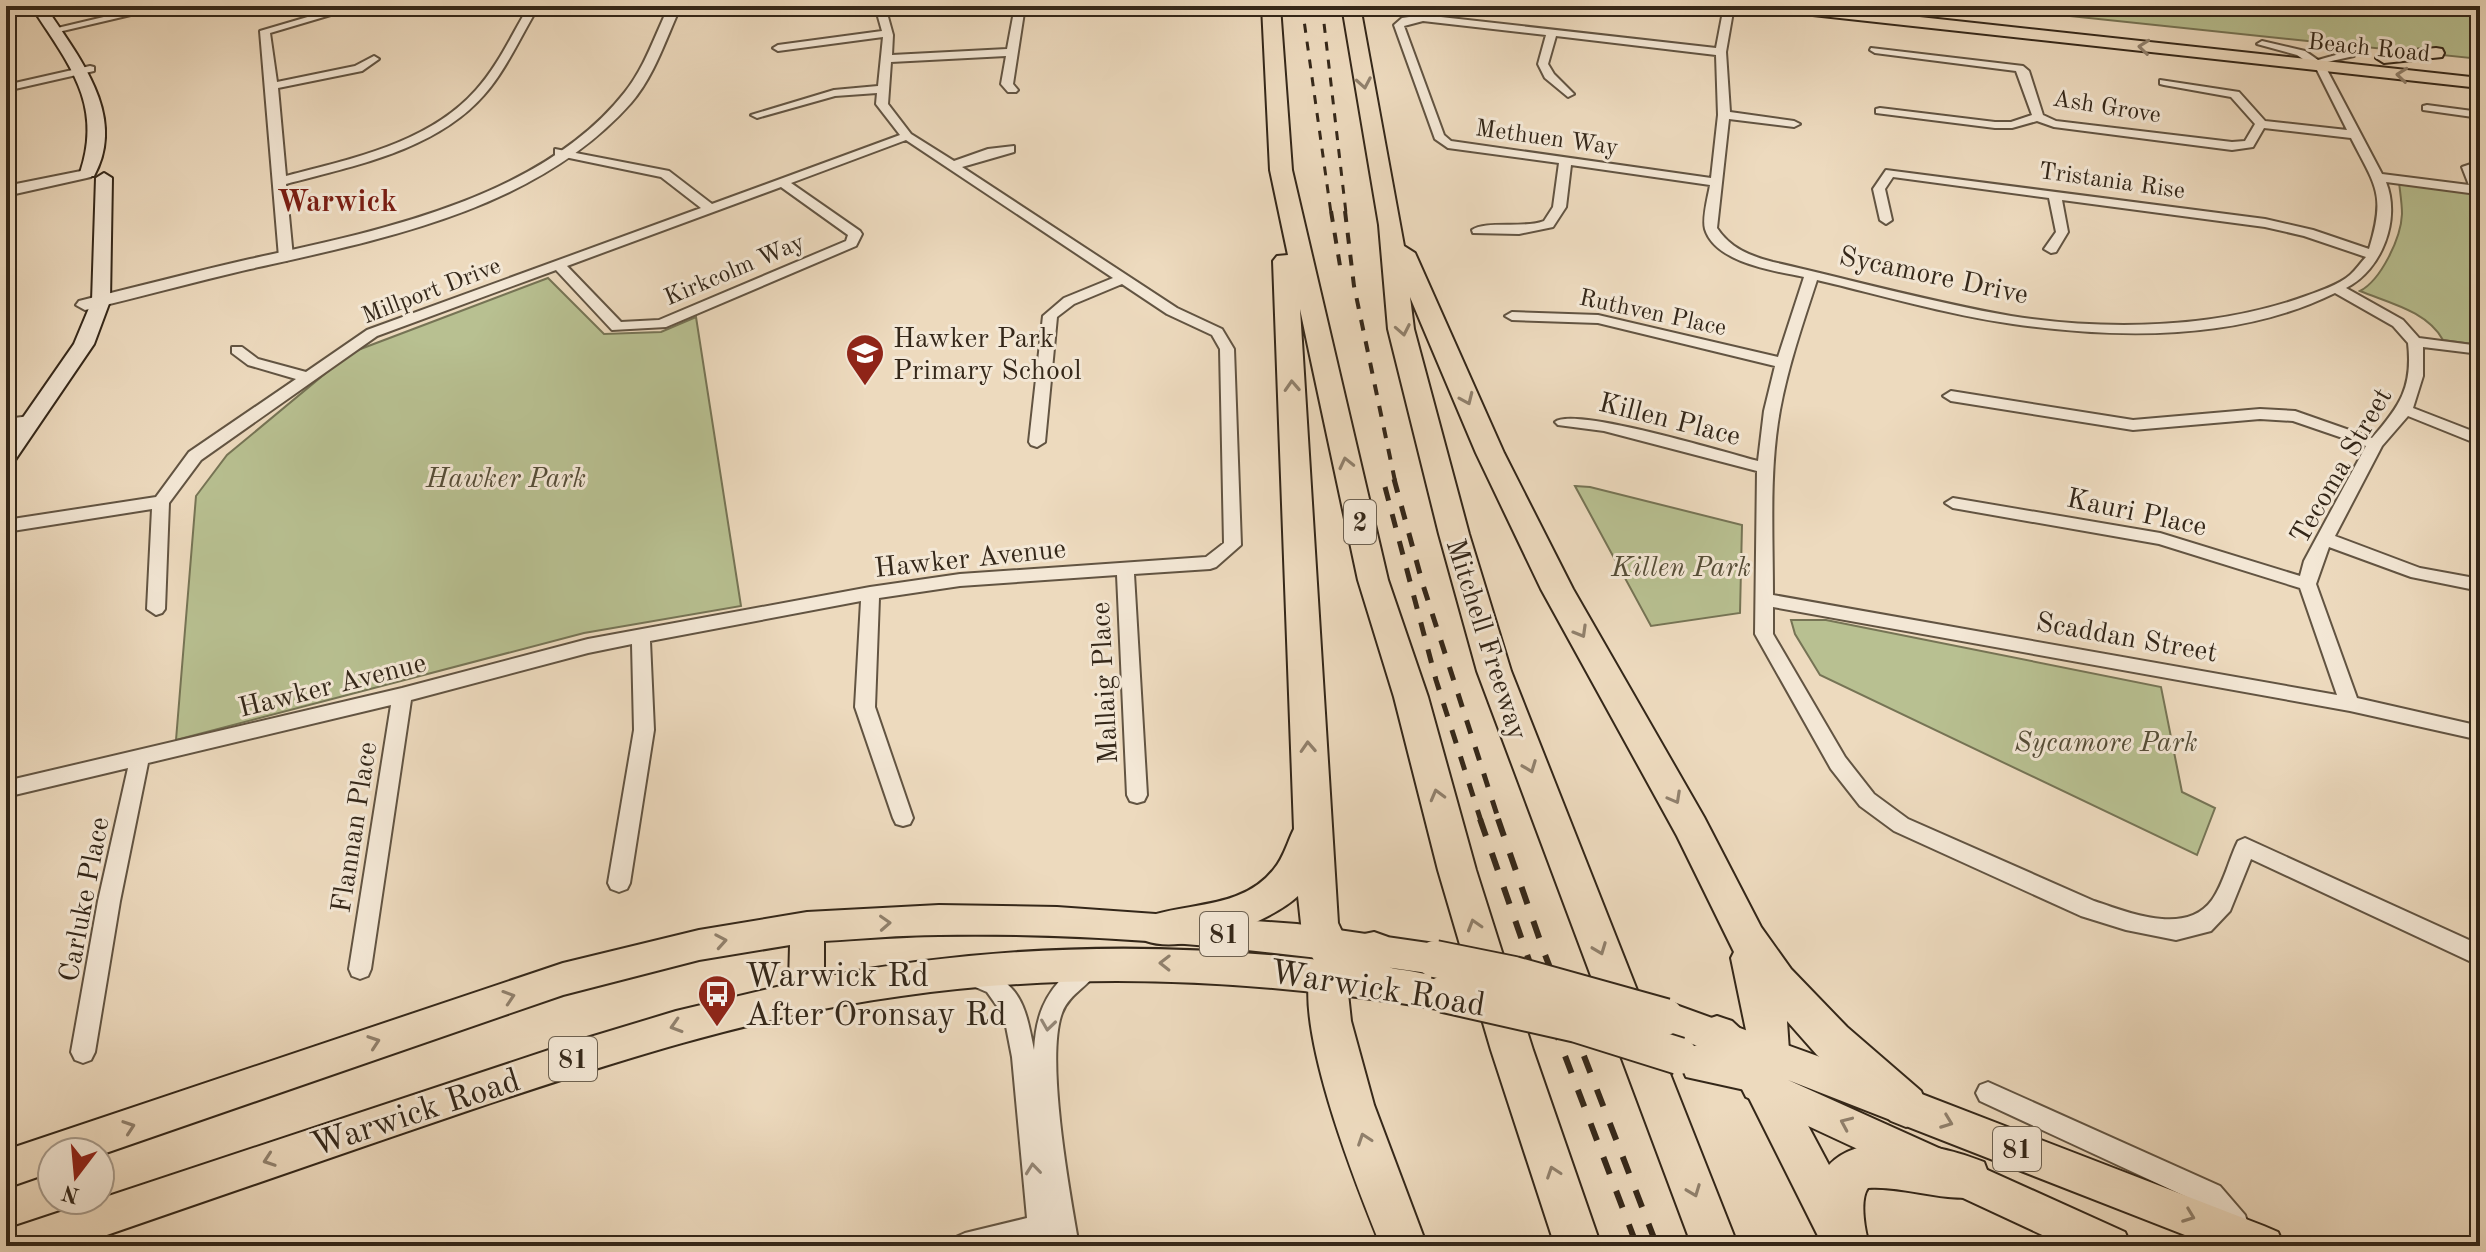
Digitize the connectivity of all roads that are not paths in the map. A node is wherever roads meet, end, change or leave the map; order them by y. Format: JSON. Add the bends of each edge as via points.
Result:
{"nodes":[{"id":1,"x":38,"y":6,"type":"edge"},
{"id":2,"x":50,"y":6,"type":"edge"},
{"id":3,"x":164,"y":6,"type":"edge"},
{"id":4,"x":356,"y":6,"type":"edge"},
{"id":5,"x":534,"y":6,"type":"edge"},
{"id":6,"x":667,"y":6,"type":"edge"},
{"id":7,"x":675,"y":6,"type":"edge"},
{"id":8,"x":880,"y":6,"type":"edge"},
{"id":9,"x":1020,"y":6,"type":"edge"},
{"id":10,"x":1271,"y":6,"type":"edge"},
{"id":11,"x":1351,"y":6,"type":"edge"},
{"id":12,"x":1729,"y":6,"type":"edge"},
{"id":13,"x":1776,"y":6,"type":"edge"},
{"id":14,"x":1906,"y":6,"type":"edge"},
{"id":15,"x":60,"y":31,"type":"junction"},
{"id":16,"x":887,"y":33,"type":"junction"},
{"id":17,"x":1552,"y":33,"type":"junction"},
{"id":18,"x":2262,"y":44,"type":"junction"},
{"id":19,"x":778,"y":48,"type":"dead end"},
{"id":20,"x":1875,"y":50,"type":"dead end"},
{"id":21,"x":1012,"y":52,"type":"junction"},
{"id":22,"x":1721,"y":52,"type":"junction"},
{"id":23,"x":2350,"y":54,"type":"junction"},
{"id":24,"x":2384,"y":58,"type":"junction"},
{"id":25,"x":374,"y":59,"type":"dead end"},
{"id":26,"x":886,"y":59,"type":"junction"},
{"id":27,"x":2462,"y":63,"type":"edge"},
{"id":28,"x":2320,"y":66,"type":"junction"},
{"id":29,"x":85,"y":70,"type":"junction"},
{"id":30,"x":2164,"y":82,"type":"dead end"},
{"id":31,"x":272,"y":86,"type":"junction"},
{"id":32,"x":6,"y":88,"type":"edge"},
{"id":33,"x":883,"y":89,"type":"junction"},
{"id":34,"x":1012,"y":90,"type":"dead end"},
{"id":35,"x":1568,"y":94,"type":"dead end"},
{"id":36,"x":2427,"y":108,"type":"dead end"},
{"id":37,"x":1880,"y":111,"type":"dead end"},
{"id":38,"x":757,"y":115,"type":"dead end"},
{"id":39,"x":1724,"y":115,"type":"junction"},
{"id":40,"x":2480,"y":115,"type":"edge"},
{"id":41,"x":2038,"y":117,"type":"junction"},
{"id":42,"x":1794,"y":124,"type":"dead end"},
{"id":43,"x":2261,"y":124,"type":"junction"},
{"id":44,"x":2357,"y":135,"type":"junction"},
{"id":45,"x":907,"y":136,"type":"junction"},
{"id":46,"x":1010,"y":149,"type":"dead end"},
{"id":47,"x":564,"y":153,"type":"junction"},
{"id":48,"x":1565,"y":162,"type":"junction"},
{"id":49,"x":2480,"y":165,"type":"edge"},
{"id":50,"x":952,"y":166,"type":"junction"},
{"id":51,"x":1281,"y":170,"type":"junction"},
{"id":52,"x":93,"y":176,"type":"junction"},
{"id":53,"x":2377,"y":177,"type":"junction"},
{"id":54,"x":279,"y":182,"type":"junction"},
{"id":55,"x":782,"y":182,"type":"junction"},
{"id":56,"x":1714,"y":182,"type":"junction"},
{"id":57,"x":6,"y":194,"type":"edge"},
{"id":58,"x":2055,"y":195,"type":"junction"},
{"id":59,"x":708,"y":207,"type":"junction"},
{"id":60,"x":1886,"y":220,"type":"dead end"},
{"id":61,"x":1390,"y":225,"type":"junction"},
{"id":62,"x":1478,"y":230,"type":"dead end"},
{"id":63,"x":2051,"y":249,"type":"dead end"},
{"id":64,"x":285,"y":254,"type":"junction"},
{"id":65,"x":2374,"y":255,"type":"junction"},
{"id":66,"x":559,"y":265,"type":"junction"},
{"id":67,"x":1812,"y":275,"type":"junction"},
{"id":68,"x":1122,"y":279,"type":"junction"},
{"id":69,"x":2336,"y":288,"type":"junction"},
{"id":70,"x":93,"y":300,"type":"junction"},
{"id":71,"x":1512,"y":316,"type":"dead end"},
{"id":72,"x":2415,"y":342,"type":"junction"},
{"id":73,"x":237,"y":350,"type":"dead end"},
{"id":74,"x":2480,"y":350,"type":"edge"},
{"id":75,"x":1783,"y":363,"type":"junction"},
{"id":76,"x":306,"y":377,"type":"junction"},
{"id":77,"x":1951,"y":396,"type":"dead end"},
{"id":78,"x":2405,"y":410,"type":"junction"},
{"id":79,"x":1563,"y":422,"type":"dead end"},
{"id":80,"x":15,"y":427,"type":"edge"},
{"id":81,"x":2480,"y":440,"type":"edge"},
{"id":82,"x":1037,"y":442,"type":"dead end"},
{"id":83,"x":2375,"y":444,"type":"junction"},
{"id":84,"x":6,"y":458,"type":"edge"},
{"id":85,"x":1765,"y":468,"type":"junction"},
{"id":86,"x":161,"y":502,"type":"junction"},
{"id":87,"x":1953,"y":503,"type":"dead end"},
{"id":88,"x":6,"y":526,"type":"edge"},
{"id":89,"x":2325,"y":539,"type":"junction"},
{"id":90,"x":1125,"y":567,"type":"junction"},
{"id":91,"x":2307,"y":584,"type":"junction"},
{"id":92,"x":2480,"y":585,"type":"edge"},
{"id":93,"x":870,"y":593,"type":"junction"},
{"id":94,"x":1763,"y":599,"type":"junction"},
{"id":95,"x":156,"y":609,"type":"dead end"},
{"id":96,"x":641,"y":637,"type":"junction"},
{"id":97,"x":402,"y":695,"type":"junction"},
{"id":98,"x":2350,"y":704,"type":"junction"},
{"id":99,"x":2480,"y":733,"type":"edge"},
{"id":100,"x":140,"y":756,"type":"junction"},
{"id":101,"x":6,"y":789,"type":"edge"},
{"id":102,"x":1137,"y":795,"type":"dead end"},
{"id":103,"x":903,"y":818,"type":"dead end"},
{"id":104,"x":1312,"y":825,"type":"junction"},
{"id":105,"x":619,"y":883,"type":"dead end"},
{"id":106,"x":807,"y":927,"type":"junction"},
{"id":107,"x":1160,"y":929,"type":"junction"},
{"id":108,"x":1747,"y":939,"type":"junction"},
{"id":109,"x":2480,"y":956,"type":"edge"},
{"id":110,"x":1348,"y":961,"type":"junction"},
{"id":111,"x":1092,"y":964,"type":"junction"},
{"id":112,"x":360,"y":969,"type":"dead end"},
{"id":113,"x":964,"y":972,"type":"junction"},
{"id":114,"x":1440,"y":976,"type":"junction"},
{"id":115,"x":807,"y":996,"type":"junction"},
{"id":116,"x":1699,"y":1051,"type":"junction"},
{"id":117,"x":83,"y":1052,"type":"dead end"},
{"id":118,"x":1764,"y":1071,"type":"junction"},
{"id":119,"x":1906,"y":1106,"type":"junction"},
{"id":120,"x":101,"y":1136,"type":"edge"},
{"id":121,"x":1999,"y":1142,"type":"junction"},
{"id":122,"x":36,"y":1158,"type":"edge"},
{"id":123,"x":6,"y":1169,"type":"edge"},
{"id":124,"x":1968,"y":1178,"type":"junction"},
{"id":125,"x":1053,"y":1236,"type":"edge"},
{"id":126,"x":2250,"y":1243,"type":"edge"},
{"id":127,"x":1846,"y":1245,"type":"edge"},
{"id":128,"x":16,"y":1246,"type":"edge"},
{"id":129,"x":965,"y":1246,"type":"edge"},
{"id":130,"x":1404,"y":1246,"type":"edge"},
{"id":131,"x":1578,"y":1246,"type":"edge"},
{"id":132,"x":1715,"y":1246,"type":"edge"},
{"id":133,"x":2111,"y":1246,"type":"edge"}],
"edges":[{"from":1,"to":15,"type":"main road"},
{"from":2,"to":15,"type":"main road"},
{"from":3,"to":15,"type":"street"},
{"from":4,"to":31,"type":"street","via":[[265,31]]},
{"from":5,"to":54,"type":"street","via":[[479,94],[449,118],[405,143]]},
{"from":6,"to":47,"type":"street","via":[[624,91]]},
{"from":7,"to":47,"type":"street","via":[[634,91],[607,121]]},
{"from":8,"to":16,"type":"street","name":"Hawker Avenue"},
{"from":9,"to":21,"type":"street"},
{"from":10,"to":51,"type":"highway","number":"2"},
{"from":11,"to":61,"type":"highway","name":"Mitchell Freeway","one_way":true},
{"from":12,"to":22,"type":"street"},
{"from":28,"to":13,"type":"main road","name":"Beach Road","one_way":true},
{"from":14,"to":18,"type":"main road","name":"Beach Road"},
{"from":15,"to":29,"type":"main road"},
{"from":16,"to":19,"type":"street"},
{"from":16,"to":26,"type":"street","name":"Hawker Avenue"},
{"from":17,"to":22,"type":"street","name":"Methuen Way"},
{"from":17,"to":35,"type":"street","via":[[1543,64]]},
{"from":17,"to":48,"type":"street","name":"Methuen Way","via":[[1419,18],[1399,25],[1442,141],[1459,148]]},
{"from":18,"to":23,"type":"main road","name":"Beach Road"},
{"from":18,"to":28,"type":"street","via":[[2301,53]]},
{"from":20,"to":41,"type":"street","name":"Ash Grove","via":[[2019,68]]},
{"from":21,"to":26,"type":"street"},
{"from":21,"to":34,"type":"street","via":[[1007,84]]},
{"from":22,"to":39,"type":"street"},
{"from":23,"to":24,"type":"main road","name":"Beach Road"},
{"from":23,"to":28,"type":"street","via":[[2331,56]]},
{"from":24,"to":27,"type":"main road"},
{"from":24,"to":27,"type":"main road","name":"Beach Road"},
{"from":25,"to":31,"type":"street","via":[[358,69]]},
{"from":26,"to":33,"type":"street","name":"Hawker Avenue"},
{"from":27,"to":28,"type":"main road","name":"Beach Road","one_way":true},
{"from":28,"to":44,"type":"street","name":"Sycamore Drive"},
{"from":29,"to":32,"type":"street"},
{"from":29,"to":52,"type":"main road","via":[[106,100],[110,128]]},
{"from":30,"to":43,"type":"street","via":[[2235,94]]},
{"from":31,"to":54,"type":"street"},
{"from":33,"to":38,"type":"street","via":[[834,93]]},
{"from":33,"to":45,"type":"street","name":"Hawker Avenue","via":[[882,104]]},
{"from":36,"to":40,"type":"street"},
{"from":37,"to":41,"type":"street","via":[[1995,125]]},
{"from":39,"to":42,"type":"street"},
{"from":39,"to":56,"type":"street"},
{"from":41,"to":43,"type":"street","name":"Ash Grove","via":[[2054,124],[2232,146],[2249,144]]},
{"from":43,"to":44,"type":"street"},
{"from":44,"to":53,"type":"street","name":"Sycamore Drive"},
{"from":45,"to":50,"type":"street","name":"Hawker Avenue"},
{"from":45,"to":55,"type":"street","name":"Millport Drive"},
{"from":46,"to":50,"type":"street"},
{"from":47,"to":59,"type":"street","via":[[665,174]]},
{"from":47,"to":64,"type":"street","via":[[452,210],[368,237]]},
{"from":48,"to":56,"type":"street","name":"Methuen Way"},
{"from":48,"to":62,"type":"street","via":[[1556,217],[1548,224]]},
{"from":49,"to":53,"type":"street","via":[[2468,167],[2477,190]]},
{"from":50,"to":68,"type":"street","name":"Hawker Avenue"},
{"from":104,"to":51,"type":"highway","one_way":true},
{"from":131,"to":51,"type":"highway","number":"2","one_way":true,"via":[[1512,1050],[1373,580]]},
{"from":52,"to":57,"type":"street"},
{"from":52,"to":70,"type":"main road"},
{"from":53,"to":65,"type":"street","name":"Sycamore Drive","via":[[2386,215]]},
{"from":54,"to":64,"type":"street"},
{"from":55,"to":59,"type":"street","name":"Millport Drive"},
{"from":55,"to":66,"type":"street","name":"Kirkcolm Way","via":[[855,234],[851,243],[661,324],[617,327]]},
{"from":56,"to":67,"type":"street","via":[[1710,222],[1718,240],[1745,257]]},
{"from":58,"to":60,"type":"street","name":"Tristania Rise","via":[[1890,173],[1879,189]]},
{"from":58,"to":63,"type":"street","via":[[2062,232]]},
{"from":58,"to":65,"type":"street","name":"Tristania Rise","via":[[2265,223]]},
{"from":59,"to":66,"type":"street","name":"Millport Drive"},
{"from":61,"to":108,"type":"highway","one_way":true,"via":[[1490,453],[1557,589]]},
{"from":61,"to":132,"type":"highway","name":"Mitchell Freeway","one_way":true,"via":[[1401,329],[1494,671]]},
{"from":64,"to":70,"type":"street"},
{"from":65,"to":69,"type":"street","name":"Sycamore Drive","via":[[2354,279]]},
{"from":66,"to":76,"type":"street","name":"Millport Drive","via":[[372,333]]},
{"from":67,"to":69,"type":"street","name":"Sycamore Drive","via":[[2012,320],[2096,327],[2220,323],[2266,315]]},
{"from":67,"to":75,"type":"street","name":"Sycamore Drive"},
{"from":68,"to":82,"type":"street","via":[[1069,301],[1050,316]]},
{"from":68,"to":90,"type":"street","name":"Hawker Avenue","via":[[1217,332],[1227,349],[1233,545],[1210,563]]},
{"from":69,"to":72,"type":"street","via":[[2384,312]]},
{"from":70,"to":80,"type":"main road","via":[[84,344]]},
{"from":71,"to":75,"type":"street","name":"Ruthven Place","via":[[1598,319]]},
{"from":72,"to":74,"type":"street"},
{"from":72,"to":78,"type":"street","name":"Tecoma Street","via":[[2416,376]]},
{"from":73,"to":76,"type":"street","via":[[253,362]]},
{"from":75,"to":85,"type":"street","name":"Sycamore Drive"},
{"from":76,"to":86,"type":"street","name":"Millport Drive","via":[[195,456]]},
{"from":77,"to":83,"type":"street","via":[[2133,425],[2279,414],[2312,420]]},
{"from":78,"to":81,"type":"street"},
{"from":78,"to":83,"type":"street","name":"Tecoma Street"},
{"from":79,"to":85,"type":"street","name":"Killen Place","via":[[1604,426]]},
{"from":80,"to":84,"type":"main road"},
{"from":83,"to":89,"type":"street","name":"Tecoma Street"},
{"from":85,"to":94,"type":"street","name":"Sycamore Drive"},
{"from":86,"to":88,"type":"street"},
{"from":86,"to":95,"type":"street"},
{"from":87,"to":91,"type":"street","name":"Kauri Place","via":[[2160,539]]},
{"from":89,"to":91,"type":"street","name":"Tecoma Street"},
{"from":89,"to":92,"type":"street","via":[[2417,573]]},
{"from":90,"to":93,"type":"street","name":"Hawker Avenue"},
{"from":90,"to":102,"type":"street","name":"Mallaig Place"},
{"from":91,"to":98,"type":"street","name":"Tecoma Street"},
{"from":93,"to":96,"type":"street","name":"Hawker Avenue"},
{"from":93,"to":103,"type":"street","via":[[865,707]]},
{"from":94,"to":98,"type":"street","name":"Scaddan Street"},
{"from":94,"to":109,"type":"street","name":"Sycamore Drive","via":[[1764,634],[1838,763],[1867,800],[1901,825],[2089,909],[2176,930],[2203,924],[2222,904],[2245,847]]},
{"from":96,"to":97,"type":"street","name":"Hawker Avenue"},
{"from":96,"to":105,"type":"street","via":[[644,730]]},
{"from":97,"to":100,"type":"street","name":"Hawker Avenue"},
{"from":97,"to":112,"type":"street","name":"Flannan Place"},
{"from":98,"to":99,"type":"street","name":"Scaddan Street"},
{"from":100,"to":101,"type":"street","name":"Hawker Avenue"},
{"from":100,"to":117,"type":"street","name":"Carluke Place"},
{"from":104,"to":107,"type":"highway","via":[[1296,870],[1276,894],[1236,916]]},
{"from":104,"to":110,"type":"highway"},
{"from":106,"to":107,"type":"main road","name":"Warwick Road","number":"81","one_way":true,"via":[[984,920]]},
{"from":106,"to":115,"type":"main road"},
{"from":120,"to":106,"type":"main road","name":"Warwick Road","number":"81","one_way":true,"via":[[563,979],[699,945]]},
{"from":107,"to":110,"type":"main road","name":"Warwick Road","number":"81"},
{"from":108,"to":118,"type":"highway","via":[[1769,1032]]},
{"from":108,"to":119,"type":"highway","via":[[1777,982],[1832,1041]]},
{"from":110,"to":111,"type":"main road","name":"Warwick Road","number":"81","one_way":true},
{"from":110,"to":114,"type":"main road","name":"Warwick Road","number":"81"},
{"from":130,"to":110,"type":"highway","one_way":true,"via":[[1346,1083],[1328,1005]]},
{"from":111,"to":113,"type":"main road","name":"Warwick Road","number":"81"},
{"from":111,"to":125,"type":"street","one_way":true,"via":[[1051,1008],[1046,1033]]},
{"from":113,"to":115,"type":"main road","name":"Warwick Road","number":"81"},
{"from":125,"to":113,"type":"street","one_way":true,"via":[[1015,1012],[995,985]]},
{"from":114,"to":116,"type":"main road","name":"Warwick Road","number":"81","bridge":true,"via":[[1577,1024]]},
{"from":114,"to":116,"type":"main road","name":"Warwick Road","number":"81","bridge":true,"via":[[1529,979],[1665,1017]]},
{"from":115,"to":128,"type":"main road","name":"Warwick Road","number":"81","one_way":true,"via":[[702,1018]]},
{"from":116,"to":118,"type":"highway","via":[[1740,1070]]},
{"from":118,"to":119,"type":"main road","number":"81"},
{"from":124,"to":118,"type":"main road","number":"81","one_way":true},
{"from":118,"to":127,"type":"highway"},
{"from":119,"to":121,"type":"main road","number":"81","one_way":true},
{"from":121,"to":126,"type":"main road","number":"81","one_way":true},
{"from":121,"to":126,"type":"street","via":[[1998,1098],[2211,1195]]},
{"from":122,"to":123,"type":"main road","name":"Warwick Road","number":"81"},
{"from":124,"to":127,"type":"highway","via":[[1887,1164],[1861,1167],[1845,1182],[1841,1198]]},
{"from":124,"to":133,"type":"main road","number":"81"},
{"from":125,"to":129,"type":"street"}]}
